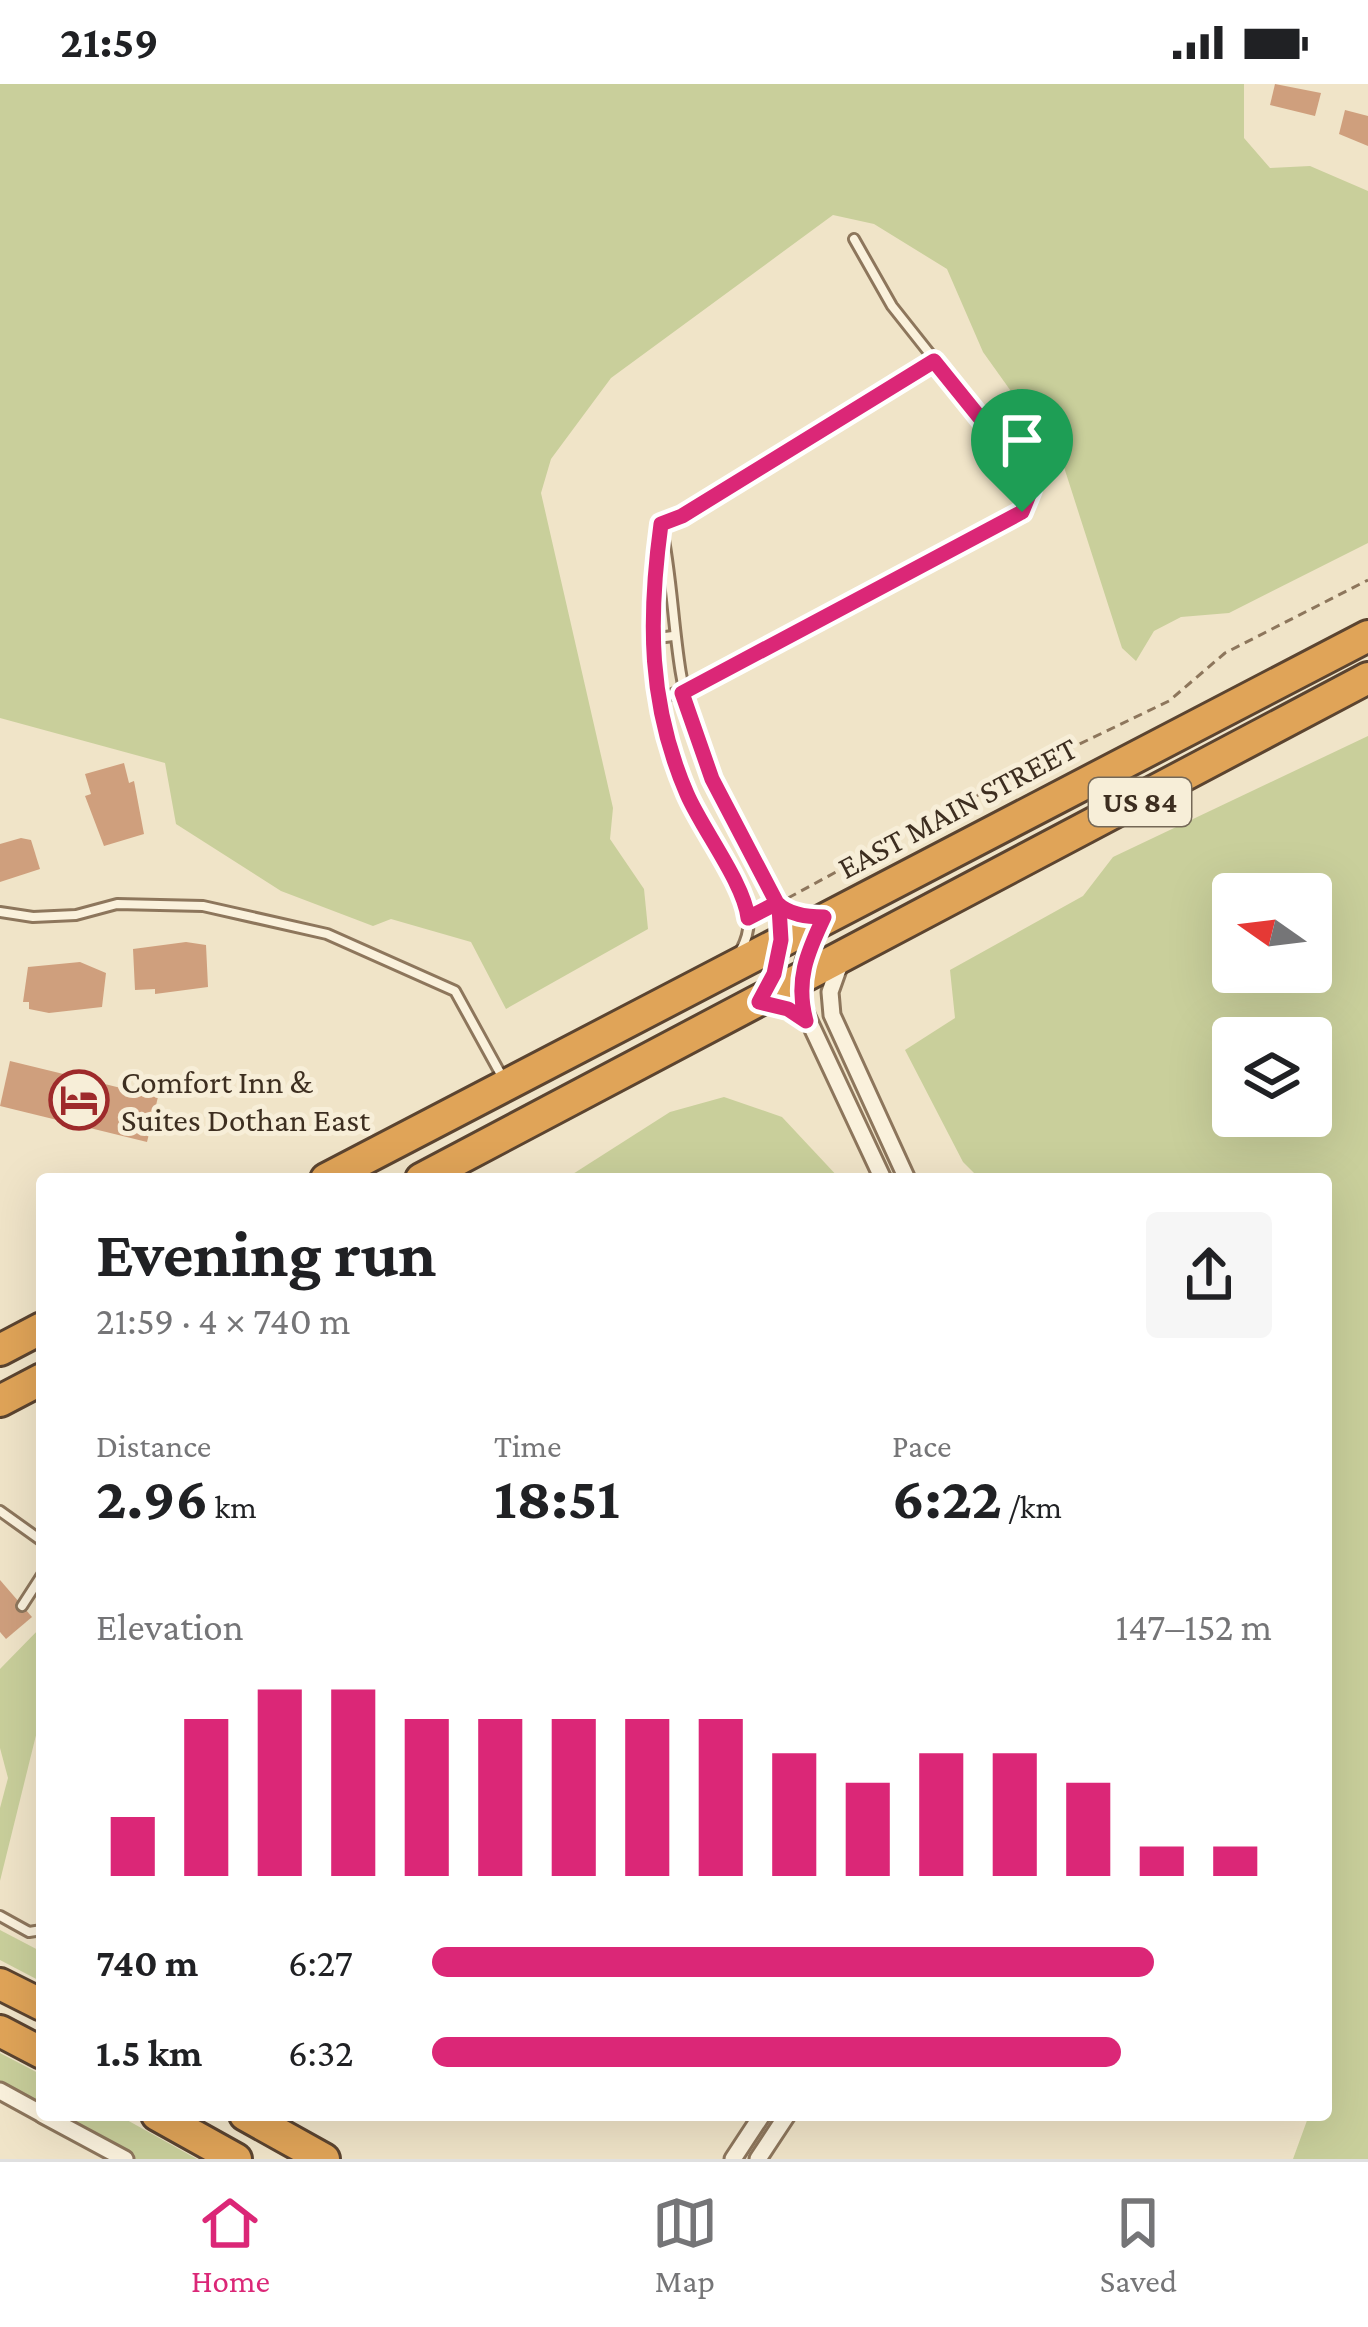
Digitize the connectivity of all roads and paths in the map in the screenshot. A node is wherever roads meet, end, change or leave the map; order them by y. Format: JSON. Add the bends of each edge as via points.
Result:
{"nodes":[{"id":1,"x":854,"y":239,"type":"dead end"},
{"id":2,"x":934,"y":361,"type":"junction"},
{"id":3,"x":661,"y":524,"type":"junction"},
{"id":4,"x":1368,"y":580,"type":"edge"},
{"id":5,"x":673,"y":636,"type":"junction"},
{"id":6,"x":1368,"y":636,"type":"edge"},
{"id":7,"x":650,"y":639,"type":"junction"},
{"id":8,"x":1368,"y":678,"type":"edge"},
{"id":9,"x":682,"y":693,"type":"junction"},
{"id":10,"x":657,"y":702,"type":"junction"},
{"id":11,"x":778,"y":905,"type":"junction"},
{"id":12,"x":0,"y":913,"type":"edge"},
{"id":13,"x":802,"y":922,"type":"junction"},
{"id":14,"x":842,"y":958,"type":"junction"},
{"id":15,"x":732,"y":965,"type":"junction"},
{"id":16,"x":801,"y":980,"type":"junction"},
{"id":17,"x":759,"y":1002,"type":"junction"},
{"id":18,"x":806,"y":1021,"type":"junction"},
{"id":19,"x":507,"y":1084,"type":"junction"},
{"id":20,"x":527,"y":1124,"type":"junction"},
{"id":21,"x":337,"y":1173,"type":"edge"},
{"id":22,"x":433,"y":1173,"type":"edge"},
{"id":23,"x":881,"y":1173,"type":"edge"},
{"id":24,"x":904,"y":1173,"type":"edge"},
{"id":25,"x":36,"y":1331,"type":"edge"},
{"id":26,"x":0,"y":1350,"type":"edge"},
{"id":27,"x":36,"y":1382,"type":"edge"},
{"id":28,"x":0,"y":1401,"type":"edge"},
{"id":29,"x":0,"y":1511,"type":"edge"},
{"id":30,"x":36,"y":1537,"type":"edge"},
{"id":31,"x":36,"y":1584,"type":"edge"},
{"id":32,"x":22,"y":1606,"type":"dead end"},
{"id":33,"x":0,"y":1916,"type":"edge"},
{"id":34,"x":36,"y":1931,"type":"edge"},
{"id":35,"x":0,"y":1984,"type":"edge"},
{"id":36,"x":36,"y":2003,"type":"edge"},
{"id":37,"x":0,"y":2031,"type":"edge"},
{"id":38,"x":36,"y":2050,"type":"edge"},
{"id":39,"x":0,"y":2092,"type":"edge"},
{"id":40,"x":36,"y":2111,"type":"edge"},
{"id":41,"x":54,"y":2121,"type":"edge"},
{"id":42,"x":168,"y":2121,"type":"edge"},
{"id":43,"x":256,"y":2121,"type":"edge"},
{"id":44,"x":758,"y":2121,"type":"edge"},
{"id":45,"x":780,"y":2121,"type":"edge"},
{"id":46,"x":125,"y":2159,"type":"edge"},
{"id":47,"x":236,"y":2159,"type":"edge"},
{"id":48,"x":325,"y":2159,"type":"edge"},
{"id":49,"x":733,"y":2159,"type":"edge"},
{"id":50,"x":758,"y":2159,"type":"edge"}],
"edges":[{"from":1,"to":2,"type":"lane"},
{"from":2,"to":3,"type":"lane"},
{"from":2,"to":9,"type":"lane","via":[[1022,470],[1031,502],[996,528]]},
{"from":3,"to":5,"type":"lane"},
{"from":3,"to":7,"type":"lane"},
{"from":4,"to":11,"type":"path","via":[[1225,653],[1169,701]]},
{"from":5,"to":7,"type":"lane"},
{"from":5,"to":9,"type":"lane"},
{"from":6,"to":13,"type":"highway","name":"EAST MAIN STREET","number":"US 84"},
{"from":7,"to":10,"type":"lane"},
{"from":8,"to":14,"type":"highway","number":"US 84"},
{"from":9,"to":10,"type":"lane"},
{"from":9,"to":11,"type":"lane","via":[[712,779]]},
{"from":10,"to":15,"type":"lane","via":[[688,795],[747,908],[748,929]]},
{"from":11,"to":13,"type":"lane"},
{"from":11,"to":13,"type":"lane"},
{"from":12,"to":19,"type":"lane","via":[[203,906],[327,934],[455,991]]},
{"from":13,"to":15,"type":"highway","name":"EAST MAIN STREET","number":"US 84"},
{"from":13,"to":16,"type":"street"},
{"from":13,"to":17,"type":"lane"},
{"from":14,"to":16,"type":"highway","number":"US 84"},
{"from":14,"to":24,"type":"street","via":[[832,1015]]},
{"from":15,"to":19,"type":"highway","name":"EAST MAIN STREET","number":"US 84"},
{"from":16,"to":17,"type":"highway","number":"US 84"},
{"from":16,"to":18,"type":"street"},
{"from":17,"to":18,"type":"street"},
{"from":17,"to":20,"type":"highway","number":"US 84"},
{"from":18,"to":23,"type":"street"},
{"from":19,"to":20,"type":"lane"},
{"from":19,"to":21,"type":"highway","name":"EAST MAIN STREET","number":"US 84"},
{"from":20,"to":22,"type":"highway","number":"US 84"},
{"from":25,"to":26,"type":"highway"},
{"from":27,"to":28,"type":"highway"},
{"from":29,"to":30,"type":"lane"},
{"from":31,"to":32,"type":"lane"},
{"from":33,"to":34,"type":"lane"},
{"from":35,"to":36,"type":"highway"},
{"from":37,"to":38,"type":"highway"},
{"from":39,"to":40,"type":"street"},
{"from":41,"to":46,"type":"street"},
{"from":42,"to":47,"type":"highway"},
{"from":43,"to":48,"type":"highway"},
{"from":44,"to":49,"type":"street"},
{"from":45,"to":50,"type":"street"}]}
